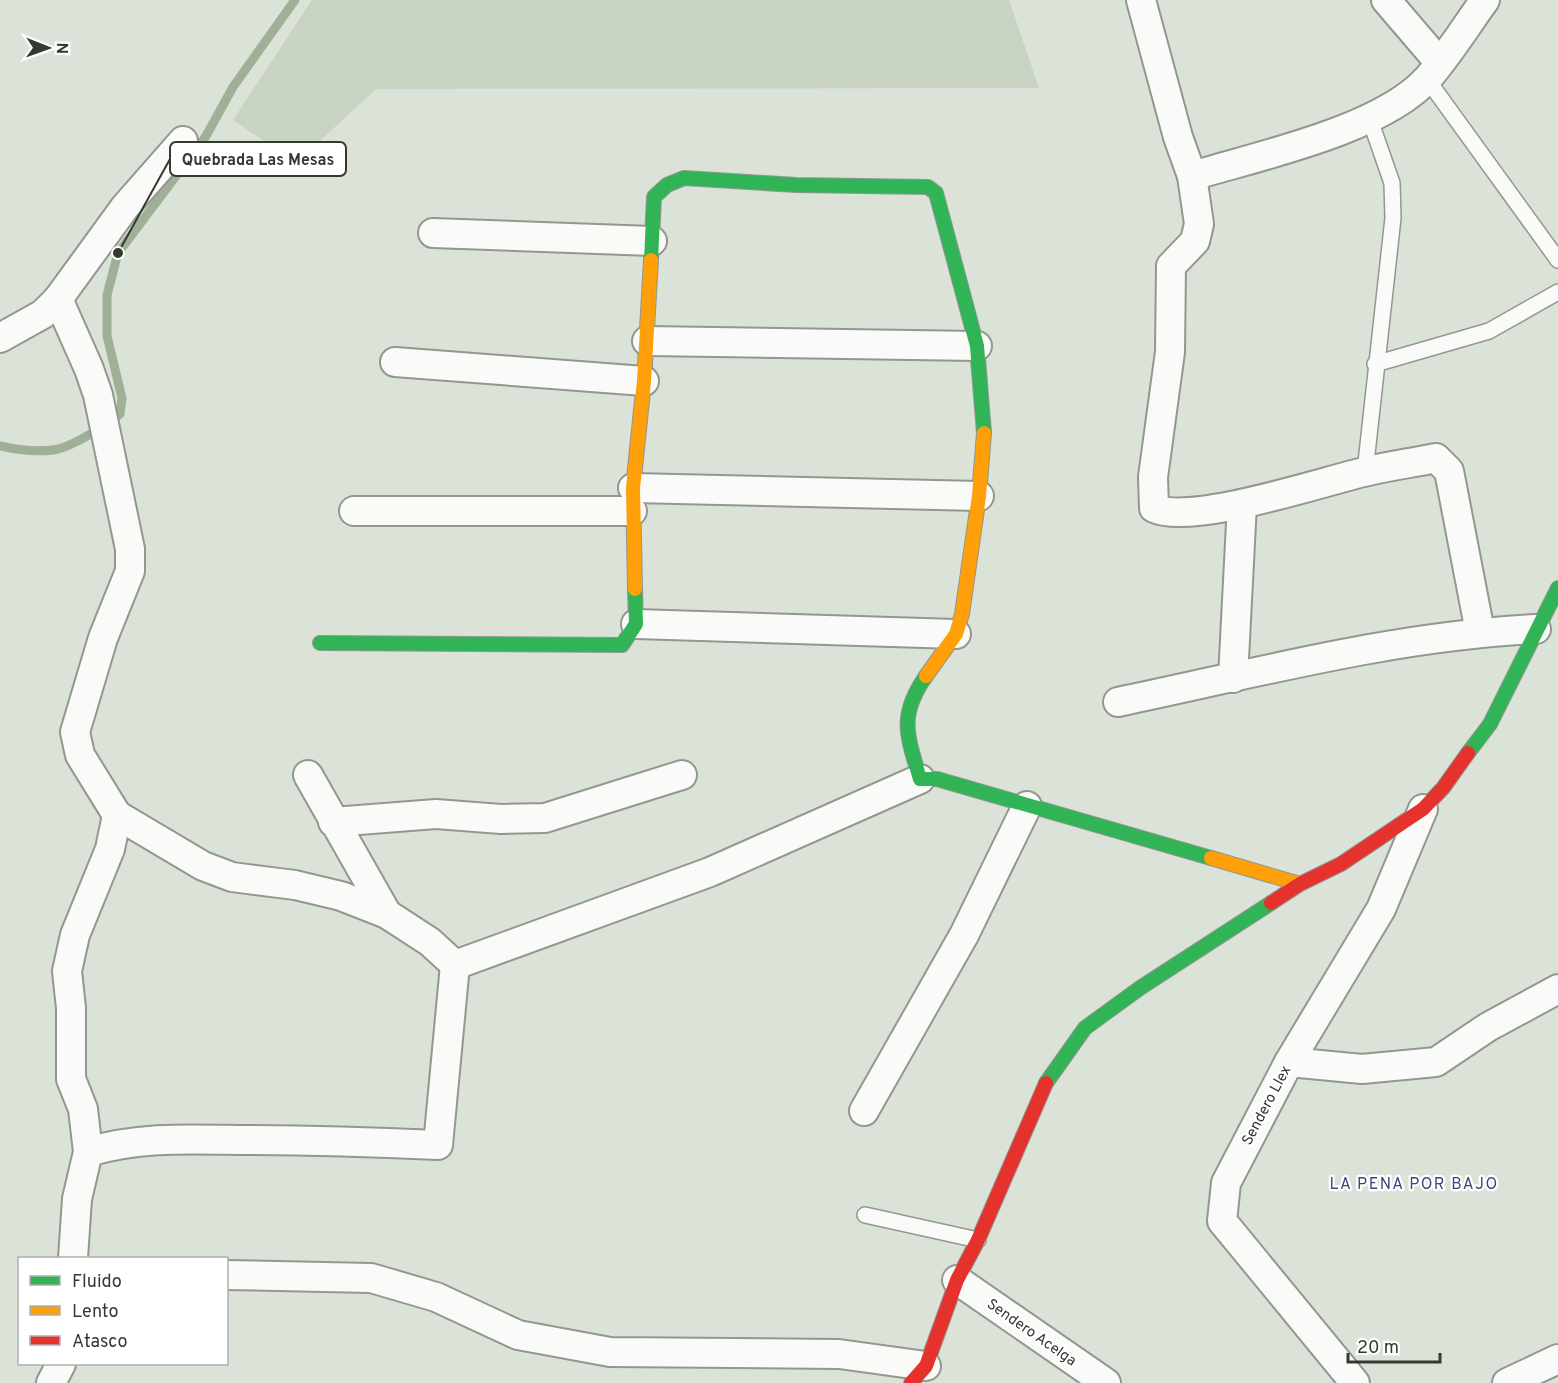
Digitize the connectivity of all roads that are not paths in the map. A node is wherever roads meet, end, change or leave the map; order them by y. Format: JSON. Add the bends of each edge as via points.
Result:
{"nodes":[{"id":1,"x":1140,"y":0,"type":"edge"},
{"id":2,"x":1386,"y":0,"type":"edge"},
{"id":3,"x":1485,"y":0,"type":"edge"},
{"id":4,"x":1433,"y":71,"type":"junction"},
{"id":5,"x":1369,"y":117,"type":"junction"},
{"id":6,"x":183,"y":141,"type":"dead end"},
{"id":7,"x":1192,"y":176,"type":"junction"},
{"id":8,"x":434,"y":233,"type":"dead end"},
{"id":9,"x":652,"y":240,"type":"junction"},
{"id":10,"x":1558,"y":260,"type":"edge"},
{"id":11,"x":1558,"y":292,"type":"edge"},
{"id":12,"x":58,"y":299,"type":"junction"},
{"id":13,"x":0,"y":338,"type":"edge"},
{"id":14,"x":646,"y":341,"type":"junction"},
{"id":15,"x":977,"y":346,"type":"junction"},
{"id":16,"x":395,"y":362,"type":"dead end"},
{"id":17,"x":1375,"y":364,"type":"junction"},
{"id":18,"x":644,"y":381,"type":"junction"},
{"id":19,"x":1365,"y":472,"type":"junction"},
{"id":20,"x":979,"y":496,"type":"junction"},
{"id":21,"x":632,"y":500,"type":"junction"},
{"id":22,"x":1242,"y":504,"type":"junction"},
{"id":23,"x":354,"y":511,"type":"dead end"},
{"id":24,"x":1558,"y":588,"type":"edge"},
{"id":25,"x":636,"y":624,"type":"junction"},
{"id":26,"x":1536,"y":629,"type":"junction"},
{"id":27,"x":1480,"y":632,"type":"junction"},
{"id":28,"x":956,"y":634,"type":"junction"},
{"id":29,"x":320,"y":643,"type":"dead end"},
{"id":30,"x":1233,"y":678,"type":"junction"},
{"id":31,"x":1118,"y":702,"type":"dead end"},
{"id":32,"x":308,"y":775,"type":"dead end"},
{"id":33,"x":682,"y":775,"type":"dead end"},
{"id":34,"x":920,"y":779,"type":"junction"},
{"id":35,"x":1027,"y":806,"type":"junction"},
{"id":36,"x":1423,"y":809,"type":"junction"},
{"id":37,"x":117,"y":814,"type":"junction"},
{"id":38,"x":333,"y":822,"type":"junction"},
{"id":39,"x":1300,"y":884,"type":"junction"},
{"id":40,"x":387,"y":914,"type":"junction"},
{"id":41,"x":455,"y":965,"type":"junction"},
{"id":42,"x":1558,"y":989,"type":"edge"},
{"id":43,"x":1289,"y":1062,"type":"junction"},
{"id":44,"x":864,"y":1111,"type":"dead end"},
{"id":45,"x":88,"y":1152,"type":"junction"},
{"id":46,"x":865,"y":1215,"type":"dead end"},
{"id":47,"x":978,"y":1240,"type":"junction"},
{"id":48,"x":73,"y":1257,"type":"edge"},
{"id":49,"x":228,"y":1275,"type":"edge"},
{"id":50,"x":957,"y":1280,"type":"junction"},
{"id":51,"x":1558,"y":1359,"type":"edge"},
{"id":52,"x":60,"y":1365,"type":"edge"},
{"id":53,"x":919,"y":1375,"type":"edge"},
{"id":54,"x":51,"y":1383,"type":"edge"},
{"id":55,"x":1106,"y":1383,"type":"edge"},
{"id":56,"x":1355,"y":1383,"type":"edge"},
{"id":57,"x":1507,"y":1383,"type":"edge"}],
"edges":[{"from":1,"to":7,"type":"street"},
{"from":2,"to":4,"type":"street"},
{"from":3,"to":4,"type":"street"},
{"from":4,"to":5,"type":"street","via":[[1403,99]]},
{"from":4,"to":10,"type":"lane"},
{"from":5,"to":7,"type":"street","via":[[1342,131]]},
{"from":5,"to":17,"type":"lane","via":[[1392,183],[1393,218]]},
{"from":6,"to":12,"type":"street","via":[[125,207]]},
{"from":7,"to":22,"type":"street","via":[[1199,224],[1195,241],[1171,266],[1170,352],[1153,477],[1154,508],[1180,513]]},
{"from":8,"to":9,"type":"street"},
{"from":9,"to":14,"type":"street"},
{"from":9,"to":15,"type":"street","via":[[654,197],[667,185],[684,178],[928,187],[936,193]]},
{"from":11,"to":17,"type":"lane","via":[[1489,331]]},
{"from":12,"to":13,"type":"street","via":[[44,314]]},
{"from":12,"to":37,"type":"street","via":[[98,396],[130,549],[130,572],[103,638],[75,732],[80,755]]},
{"from":14,"to":15,"type":"street"},
{"from":14,"to":18,"type":"street"},
{"from":15,"to":20,"type":"street","via":[[986,421]]},
{"from":16,"to":18,"type":"street"},
{"from":17,"to":19,"type":"lane"},
{"from":18,"to":21,"type":"street"},
{"from":19,"to":22,"type":"street"},
{"from":19,"to":27,"type":"street","via":[[1436,458],[1449,471]]},
{"from":20,"to":21,"type":"street"},
{"from":20,"to":28,"type":"street","via":[[963,614]]},
{"from":21,"to":23,"type":"street"},
{"from":21,"to":25,"type":"street"},
{"from":22,"to":30,"type":"street"},
{"from":24,"to":26,"type":"street"},
{"from":25,"to":28,"type":"street"},
{"from":25,"to":29,"type":"street","via":[[622,645]]},
{"from":26,"to":27,"type":"street"},
{"from":26,"to":36,"type":"street","via":[[1490,724]]},
{"from":27,"to":30,"type":"street","via":[[1315,658]]},
{"from":28,"to":34,"type":"street","via":[[912,696],[908,738]]},
{"from":30,"to":31,"type":"street"},
{"from":32,"to":38,"type":"street"},
{"from":33,"to":38,"type":"street","via":[[545,818],[436,814]]},
{"from":34,"to":35,"type":"street","via":[[938,779]]},
{"from":34,"to":41,"type":"street","via":[[710,872]]},
{"from":35,"to":39,"type":"street"},
{"from":35,"to":44,"type":"street","via":[[964,935]]},
{"from":36,"to":39,"type":"street","via":[[1341,864]]},
{"from":36,"to":43,"type":"street","name":"Sendero Llex","via":[[1381,909]]},
{"from":37,"to":40,"type":"street","via":[[203,866],[232,876],[341,896]]},
{"from":37,"to":45,"type":"street","via":[[110,849],[75,935],[67,971],[71,1079],[83,1109]]},
{"from":38,"to":40,"type":"street"},
{"from":39,"to":47,"type":"street","via":[[1085,1028],[1041,1091]]},
{"from":40,"to":41,"type":"street","via":[[430,942]]},
{"from":41,"to":45,"type":"street","via":[[438,1145],[158,1139],[113,1144]]},
{"from":42,"to":43,"type":"street","via":[[1488,1027],[1436,1062],[1362,1069]]},
{"from":43,"to":56,"type":"street","name":"Sendero Llex","via":[[1226,1183],[1222,1221]]},
{"from":45,"to":48,"type":"street","via":[[77,1199]]},
{"from":46,"to":47,"type":"lane"},
{"from":47,"to":50,"type":"street"},
{"from":49,"to":53,"type":"street","via":[[371,1278],[436,1297],[518,1335],[610,1352],[839,1354]]},
{"from":50,"to":53,"type":"street"},
{"from":50,"to":55,"type":"street","name":"Sendero Acelga"},
{"from":51,"to":57,"type":"street"},
{"from":52,"to":54,"type":"street"}]}
